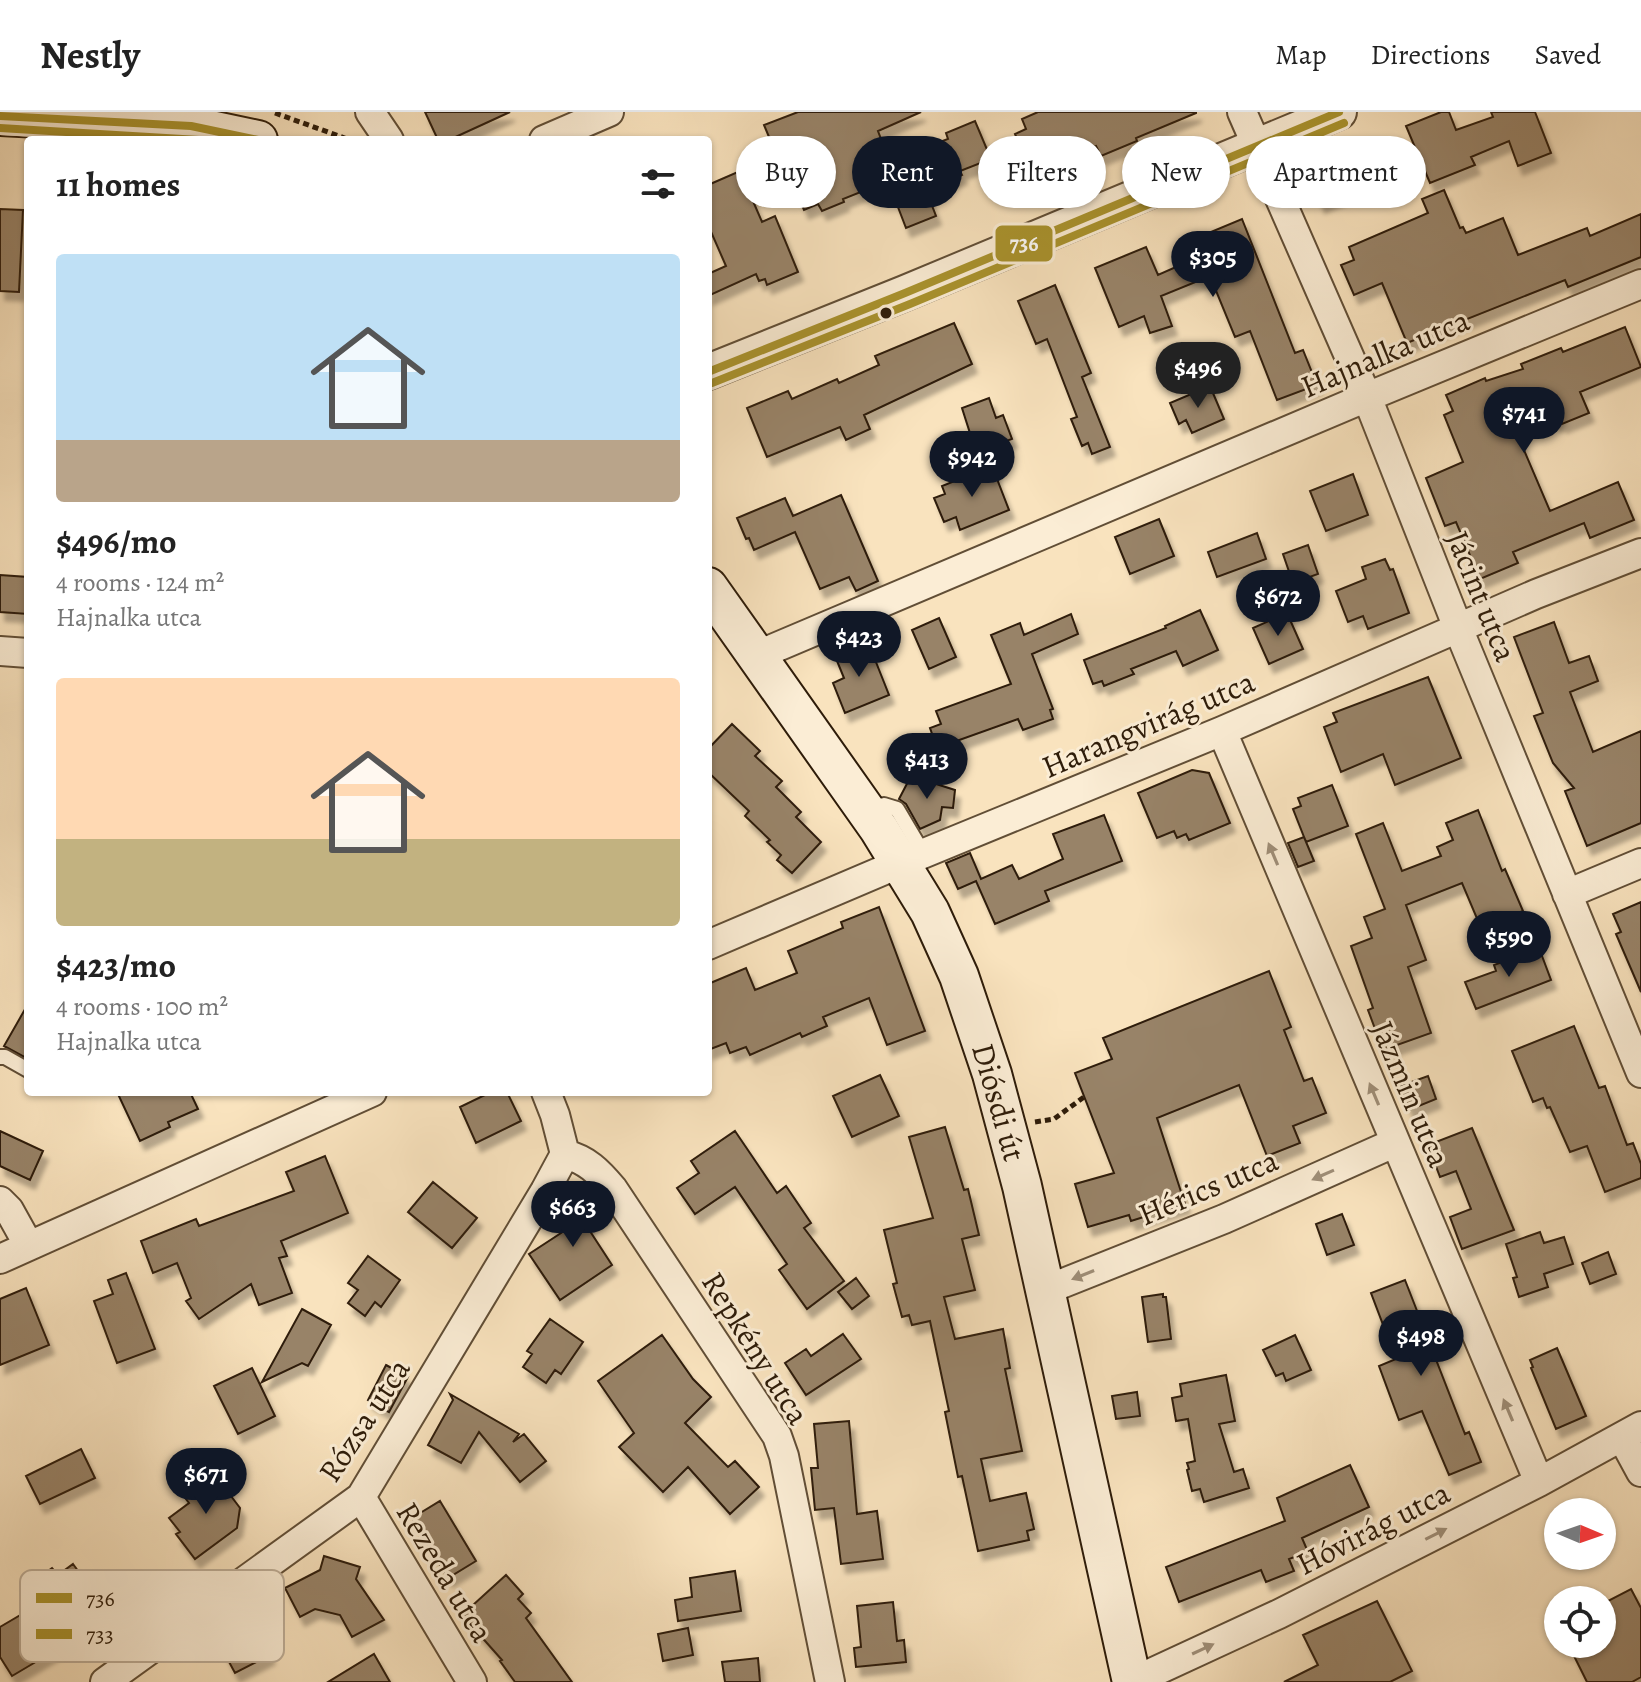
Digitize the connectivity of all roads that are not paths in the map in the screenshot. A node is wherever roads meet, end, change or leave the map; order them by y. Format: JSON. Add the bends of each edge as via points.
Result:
{"nodes":[{"id":1,"x":370,"y":112,"type":"edge"},
{"id":2,"x":609,"y":112,"type":"edge"},
{"id":3,"x":1242,"y":112,"type":"edge"},
{"id":4,"x":1339,"y":112,"type":"edge"},
{"id":5,"x":0,"y":116,"type":"edge"},
{"id":6,"x":239,"y":136,"type":"edge"},
{"id":7,"x":386,"y":136,"type":"edge"},
{"id":8,"x":553,"y":136,"type":"edge"},
{"id":9,"x":1252,"y":136,"type":"edge"},
{"id":10,"x":1280,"y":136,"type":"edge"},
{"id":11,"x":1246,"y":150,"type":"edge"},
{"id":12,"x":1283,"y":208,"type":"edge"},
{"id":13,"x":1641,"y":284,"type":"edge"},
{"id":14,"x":712,"y":370,"type":"edge"},
{"id":15,"x":1367,"y":397,"type":"junction"},
{"id":16,"x":1641,"y":553,"type":"edge"},
{"id":17,"x":712,"y":592,"type":"edge"},
{"id":18,"x":1458,"y":628,"type":"junction"},
{"id":19,"x":0,"y":651,"type":"edge"},
{"id":20,"x":24,"y":653,"type":"edge"},
{"id":21,"x":758,"y":655,"type":"junction"},
{"id":22,"x":1222,"y":731,"type":"junction"},
{"id":23,"x":912,"y":858,"type":"junction"},
{"id":24,"x":1641,"y":863,"type":"edge"},
{"id":25,"x":1567,"y":894,"type":"junction"},
{"id":26,"x":712,"y":943,"type":"edge"},
{"id":27,"x":0,"y":1057,"type":"edge"},
{"id":28,"x":24,"y":1068,"type":"edge"},
{"id":29,"x":1641,"y":1073,"type":"edge"},
{"id":30,"x":363,"y":1096,"type":"edge"},
{"id":31,"x":548,"y":1096,"type":"edge"},
{"id":32,"x":1394,"y":1143,"type":"junction"},
{"id":33,"x":565,"y":1154,"type":"junction"},
{"id":34,"x":0,"y":1201,"type":"edge"},
{"id":35,"x":29,"y":1246,"type":"junction"},
{"id":36,"x":0,"y":1259,"type":"edge"},
{"id":37,"x":1046,"y":1290,"type":"junction"},
{"id":38,"x":1632,"y":1431,"type":"edge"},
{"id":39,"x":1641,"y":1472,"type":"edge"},
{"id":40,"x":1539,"y":1482,"type":"junction"},
{"id":41,"x":361,"y":1497,"type":"junction"},
{"id":42,"x":260,"y":1570,"type":"edge"},
{"id":43,"x":133,"y":1662,"type":"edge"},
{"id":44,"x":105,"y":1682,"type":"edge"},
{"id":45,"x":472,"y":1682,"type":"edge"},
{"id":46,"x":830,"y":1682,"type":"edge"},
{"id":47,"x":1132,"y":1682,"type":"edge"}],
"edges":[{"from":1,"to":7,"type":"street"},
{"from":2,"to":8,"type":"street"},
{"from":3,"to":9,"type":"street","name":"Jácint utca"},
{"from":4,"to":10,"type":"street"},
{"from":5,"to":6,"type":"main road","via":[[191,126]]},
{"from":11,"to":14,"type":"street"},
{"from":12,"to":15,"type":"street","name":"Jácint utca"},
{"from":13,"to":15,"type":"street","name":"Hajnalka utca"},
{"from":15,"to":18,"type":"street","name":"Jácint utca"},
{"from":15,"to":21,"type":"street","name":"Hajnalka utca"},
{"from":16,"to":18,"type":"street","name":"Harangvirág utca"},
{"from":17,"to":21,"type":"main road","name":"Diósdi út"},
{"from":18,"to":22,"type":"street","name":"Harangvirág utca"},
{"from":18,"to":25,"type":"street","name":"Jácint utca"},
{"from":19,"to":20,"type":"street"},
{"from":21,"to":23,"type":"main road","name":"Diósdi út","via":[[868,812]]},
{"from":22,"to":23,"type":"street","name":"Harangvirág utca"},
{"from":32,"to":22,"type":"street","name":"Jázmin utca","one_way":true},
{"from":23,"to":26,"type":"street","name":"Harangvirág utca"},
{"from":23,"to":37,"type":"main road","name":"Diósdi út","via":[[978,1026]]},
{"from":24,"to":25,"type":"street"},
{"from":25,"to":29,"type":"street","name":"Jácint utca"},
{"from":27,"to":28,"type":"lane"},
{"from":30,"to":35,"type":"street"},
{"from":31,"to":33,"type":"street"},
{"from":32,"to":37,"type":"street","name":"Hérics utca","one_way":true},
{"from":40,"to":32,"type":"street","name":"Jázmin utca","one_way":true},
{"from":33,"to":41,"type":"street","name":"Rózsa utca"},
{"from":33,"to":46,"type":"street","name":"Repkény utca","via":[[582,1159],[613,1189],[777,1436]]},
{"from":34,"to":35,"type":"street"},
{"from":35,"to":36,"type":"street"},
{"from":37,"to":47,"type":"main road","name":"Diósdi út"},
{"from":38,"to":39,"type":"street"},
{"from":38,"to":40,"type":"street","name":"Hóvirág utca"},
{"from":47,"to":40,"type":"street","name":"Hóvirág utca","one_way":true},
{"from":41,"to":42,"type":"street","name":"Rózsa utca"},
{"from":41,"to":45,"type":"street","name":"Rezeda utca"},
{"from":43,"to":44,"type":"street","name":"Rózsa utca"}]}
